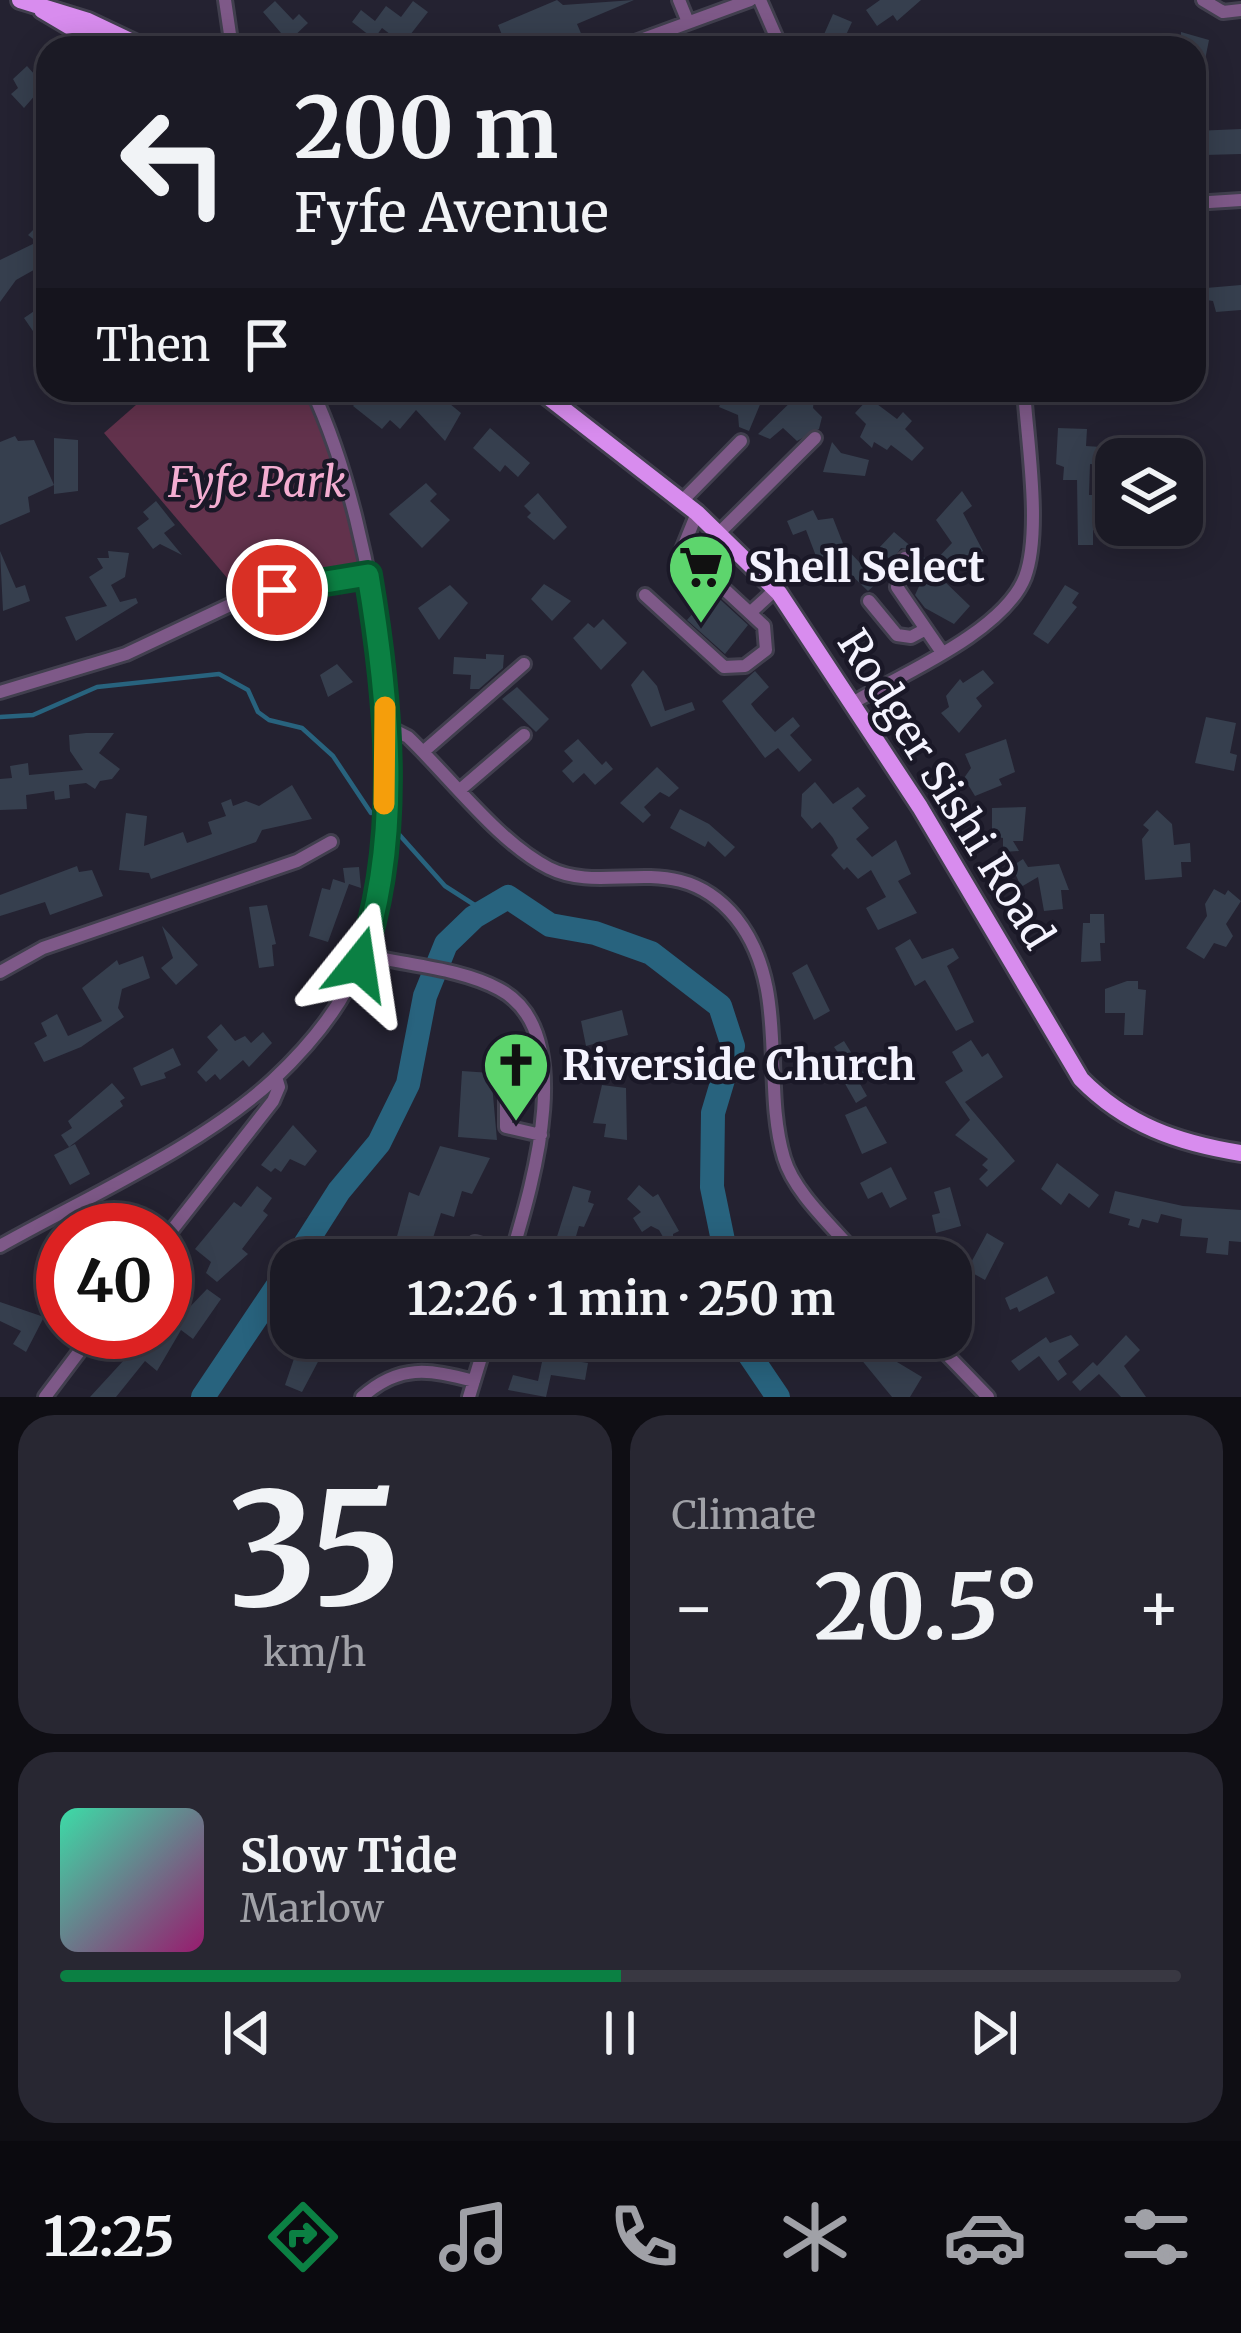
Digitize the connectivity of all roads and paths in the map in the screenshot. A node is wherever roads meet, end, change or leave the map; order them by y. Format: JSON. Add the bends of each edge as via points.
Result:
{"nodes":[{"id":1,"x":225,"y":0,"type":"edge"},
{"id":2,"x":679,"y":0,"type":"edge"},
{"id":3,"x":750,"y":0,"type":"edge"},
{"id":4,"x":760,"y":0,"type":"edge"},
{"id":5,"x":1203,"y":0,"type":"edge"},
{"id":6,"x":29,"y":3,"type":"edge"},
{"id":7,"x":1241,"y":10,"type":"edge"},
{"id":8,"x":688,"y":22,"type":"junction"},
{"id":9,"x":85,"y":36,"type":"edge"},
{"id":10,"x":120,"y":36,"type":"edge"},
{"id":11,"x":230,"y":36,"type":"edge"},
{"id":12,"x":651,"y":36,"type":"edge"},
{"id":13,"x":776,"y":36,"type":"edge"},
{"id":14,"x":1241,"y":200,"type":"edge"},
{"id":15,"x":1206,"y":201,"type":"edge"},
{"id":16,"x":316,"y":402,"type":"edge"},
{"id":17,"x":554,"y":402,"type":"edge"},
{"id":18,"x":1024,"y":402,"type":"edge"},
{"id":19,"x":815,"y":438,"type":"dead end"},
{"id":20,"x":741,"y":441,"type":"dead end"},
{"id":21,"x":689,"y":508,"type":"junction"},
{"id":22,"x":719,"y":533,"type":"junction"},
{"id":23,"x":905,"y":558,"type":"dead end"},
{"id":24,"x":368,"y":575,"type":"junction"},
{"id":25,"x":776,"y":589,"type":"junction"},
{"id":26,"x":646,"y":595,"type":"dead end"},
{"id":27,"x":869,"y":601,"type":"dead end"},
{"id":28,"x":751,"y":612,"type":"junction"},
{"id":29,"x":926,"y":629,"type":"junction"},
{"id":30,"x":941,"y":651,"type":"junction"},
{"id":31,"x":524,"y":664,"type":"dead end"},
{"id":32,"x":0,"y":692,"type":"edge"},
{"id":33,"x":854,"y":702,"type":"junction"},
{"id":34,"x":386,"y":726,"type":"junction"},
{"id":35,"x":524,"y":735,"type":"dead end"},
{"id":36,"x":423,"y":752,"type":"junction"},
{"id":37,"x":461,"y":789,"type":"junction"},
{"id":38,"x":331,"y":842,"type":"dead end"},
{"id":39,"x":362,"y":954,"type":"junction"},
{"id":40,"x":0,"y":972,"type":"edge"},
{"id":41,"x":506,"y":1057,"type":"dead end"},
{"id":42,"x":276,"y":1077,"type":"junction"},
{"id":43,"x":541,"y":1135,"type":"junction"},
{"id":44,"x":1241,"y":1153,"type":"edge"},
{"id":45,"x":192,"y":1204,"type":"edge"},
{"id":46,"x":515,"y":1239,"type":"edge"},
{"id":47,"x":845,"y":1239,"type":"edge"},
{"id":48,"x":0,"y":1246,"type":"edge"},
{"id":49,"x":74,"y":1359,"type":"edge"},
{"id":50,"x":481,"y":1359,"type":"edge"},
{"id":51,"x":951,"y":1359,"type":"edge"},
{"id":52,"x":474,"y":1381,"type":"junction"},
{"id":53,"x":45,"y":1397,"type":"edge"},
{"id":54,"x":362,"y":1397,"type":"edge"},
{"id":55,"x":470,"y":1397,"type":"edge"},
{"id":56,"x":988,"y":1397,"type":"edge"}],
"edges":[{"from":1,"to":11,"type":"street"},
{"from":2,"to":8,"type":"street"},
{"from":3,"to":8,"type":"street"},
{"from":4,"to":13,"type":"street"},
{"from":5,"to":7,"type":"street","via":[[1223,12]]},
{"from":6,"to":9,"type":"main road"},
{"from":6,"to":10,"type":"main road"},
{"from":8,"to":12,"type":"street"},
{"from":14,"to":15,"type":"street"},
{"from":16,"to":24,"type":"street","via":[[352,498]]},
{"from":17,"to":21,"type":"main road","name":"Rodger Sishi Road"},
{"from":18,"to":30,"type":"street","via":[[1025,577],[1000,613]]},
{"from":19,"to":22,"type":"street"},
{"from":20,"to":21,"type":"street"},
{"from":21,"to":22,"type":"main road","name":"Rodger Sishi Road"},
{"from":21,"to":28,"type":"street","via":[[682,550]]},
{"from":22,"to":25,"type":"main road","name":"Rodger Sishi Road"},
{"from":23,"to":29,"type":"street","via":[[897,587]]},
{"from":24,"to":32,"type":"street","via":[[247,597],[126,654]]},
{"from":24,"to":34,"type":"street"},
{"from":25,"to":28,"type":"street"},
{"from":25,"to":33,"type":"main road","name":"Rodger Sishi Road"},
{"from":26,"to":28,"type":"street","via":[[727,668],[766,650],[766,629]]},
{"from":27,"to":29,"type":"street","via":[[897,635]]},
{"from":29,"to":30,"type":"street"},
{"from":30,"to":33,"type":"street"},
{"from":31,"to":36,"type":"street"},
{"from":33,"to":44,"type":"main road","name":"Rodger Sishi Road","via":[[1081,1078],[1154,1132]]},
{"from":34,"to":36,"type":"street"},
{"from":34,"to":39,"type":"street","via":[[380,866]]},
{"from":35,"to":37,"type":"street"},
{"from":36,"to":37,"type":"street"},
{"from":37,"to":47,"type":"street","via":[[543,865],[578,876],[673,880],[735,918],[772,1018],[784,1157]]},
{"from":38,"to":40,"type":"street","via":[[298,861],[43,948]]},
{"from":39,"to":42,"type":"street","via":[[327,1019]]},
{"from":39,"to":43,"type":"street","via":[[500,989],[531,1021],[541,1055]]},
{"from":41,"to":43,"type":"street","via":[[506,1127]]},
{"from":42,"to":45,"type":"street","via":[[273,1101]]},
{"from":42,"to":48,"type":"street","via":[[205,1129]]},
{"from":43,"to":46,"type":"street"},
{"from":49,"to":53,"type":"street"},
{"from":50,"to":52,"type":"street"},
{"from":51,"to":56,"type":"street"},
{"from":52,"to":54,"type":"street","via":[[410,1370]]},
{"from":52,"to":55,"type":"street"}]}
